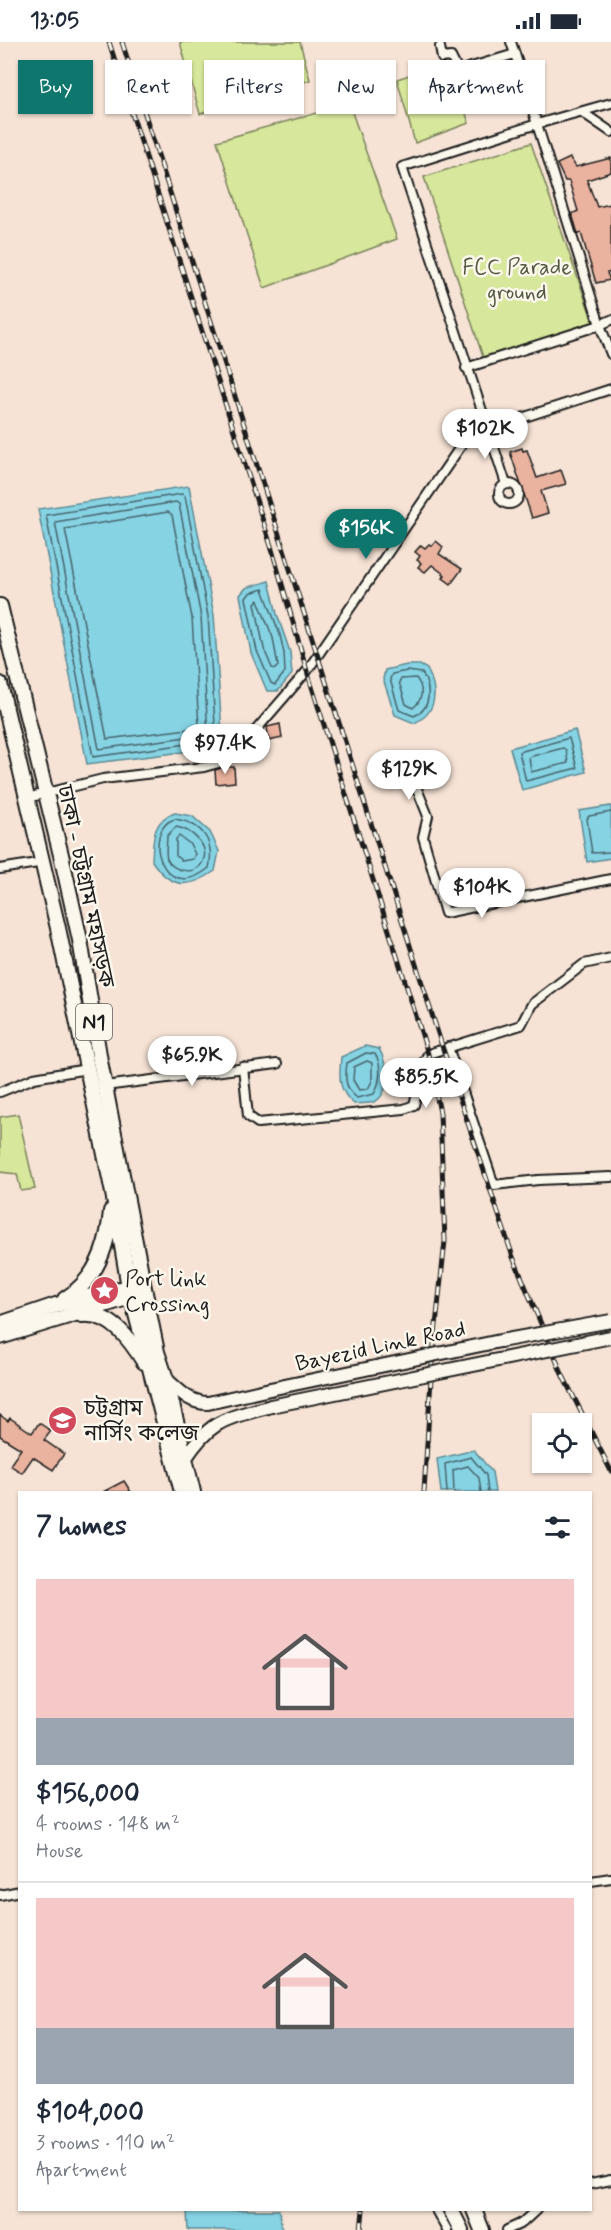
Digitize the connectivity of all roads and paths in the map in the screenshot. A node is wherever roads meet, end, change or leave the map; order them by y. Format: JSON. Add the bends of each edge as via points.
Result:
{"nodes":[{"id":1,"x":511,"y":42,"type":"edge"},
{"id":2,"x":440,"y":47,"type":"dead end"},
{"id":3,"x":514,"y":54,"type":"junction"},
{"id":4,"x":611,"y":103,"type":"edge"},
{"id":5,"x":582,"y":112,"type":"junction"},
{"id":6,"x":537,"y":124,"type":"junction"},
{"id":7,"x":611,"y":132,"type":"edge"},
{"id":8,"x":611,"y":320,"type":"edge"},
{"id":9,"x":600,"y":325,"type":"junction"},
{"id":10,"x":611,"y":354,"type":"edge"},
{"id":11,"x":466,"y":368,"type":"junction"},
{"id":12,"x":611,"y":389,"type":"edge"},
{"id":13,"x":488,"y":429,"type":"junction"},
{"id":14,"x":506,"y":484,"type":"dead end"},
{"id":15,"x":0,"y":606,"type":"edge"},
{"id":16,"x":0,"y":684,"type":"edge"},
{"id":17,"x":407,"y":764,"type":"dead end"},
{"id":18,"x":45,"y":792,"type":"junction"},
{"id":19,"x":27,"y":798,"type":"junction"},
{"id":20,"x":44,"y":862,"type":"junction"},
{"id":21,"x":0,"y":869,"type":"edge"},
{"id":22,"x":611,"y":879,"type":"edge"},
{"id":23,"x":611,"y":958,"type":"edge"},
{"id":24,"x":448,"y":1047,"type":"junction"},
{"id":25,"x":278,"y":1064,"type":"dead end"},
{"id":26,"x":243,"y":1067,"type":"junction"},
{"id":27,"x":87,"y":1069,"type":"junction"},
{"id":28,"x":105,"y":1086,"type":"junction"},
{"id":29,"x":0,"y":1092,"type":"edge"},
{"id":30,"x":611,"y":1177,"type":"edge"},
{"id":31,"x":113,"y":1193,"type":"junction"},
{"id":32,"x":137,"y":1290,"type":"junction"},
{"id":33,"x":59,"y":1312,"type":"junction"},
{"id":34,"x":611,"y":1321,"type":"edge"},
{"id":35,"x":0,"y":1324,"type":"edge"},
{"id":36,"x":0,"y":1337,"type":"edge"},
{"id":37,"x":611,"y":1337,"type":"edge"},
{"id":38,"x":152,"y":1374,"type":"junction"},
{"id":39,"x":166,"y":1379,"type":"junction"},
{"id":40,"x":185,"y":1459,"type":"junction"},
{"id":41,"x":182,"y":1491,"type":"edge"},
{"id":42,"x":193,"y":1491,"type":"edge"},
{"id":43,"x":611,"y":1878,"type":"edge"},
{"id":44,"x":592,"y":1881,"type":"edge"},
{"id":45,"x":18,"y":1891,"type":"edge"},
{"id":46,"x":0,"y":1895,"type":"edge"},
{"id":47,"x":611,"y":2180,"type":"edge"},
{"id":48,"x":592,"y":2184,"type":"edge"},
{"id":49,"x":437,"y":2211,"type":"edge"},
{"id":50,"x":452,"y":2211,"type":"edge"},
{"id":51,"x":474,"y":2211,"type":"edge"},
{"id":52,"x":535,"y":2211,"type":"edge"},
{"id":53,"x":447,"y":2230,"type":"edge"},
{"id":54,"x":461,"y":2230,"type":"edge"},
{"id":55,"x":482,"y":2230,"type":"edge"},
{"id":56,"x":507,"y":2230,"type":"edge"}],
"edges":[{"from":1,"to":3,"type":"street"},
{"from":2,"to":3,"type":"street","via":[[442,58],[451,57],[458,71]]},
{"from":3,"to":6,"type":"street"},
{"from":4,"to":5,"type":"street"},
{"from":5,"to":6,"type":"street"},
{"from":5,"to":7,"type":"street"},
{"from":6,"to":9,"type":"street"},
{"from":6,"to":11,"type":"street","via":[[402,167]]},
{"from":8,"to":9,"type":"street"},
{"from":9,"to":10,"type":"street"},
{"from":9,"to":11,"type":"street"},
{"from":11,"to":13,"type":"street"},
{"from":12,"to":13,"type":"street"},
{"from":13,"to":14,"type":"street"},
{"from":13,"to":18,"type":"street","via":[[467,437],[306,671],[250,737],[222,762],[103,779]]},
{"from":15,"to":18,"type":"highway","name":"ঢাকা - চট্টগ্রাম মহাসড়ক","number":"N1"},
{"from":16,"to":19,"type":"highway","name":"ঢাকা - চট্টগ্রাম মহাসড়ক","number":"N1"},
{"from":17,"to":22,"type":"street","via":[[428,816],[423,837],[445,913]]},
{"from":18,"to":19,"type":"street"},
{"from":18,"to":28,"type":"highway","name":"ঢাকা - চট্টগ্রাম মহাসড়ক","number":"N1","via":[[80,940]]},
{"from":19,"to":20,"type":"highway","name":"ঢাকা - চট্টগ্রাম মহাসড়ক","number":"N1"},
{"from":20,"to":21,"type":"street"},
{"from":20,"to":27,"type":"highway","name":"ঢাকা - চট্টগ্রাম মহাসড়ক","number":"N1"},
{"from":23,"to":24,"type":"street","via":[[584,964],[532,1004],[521,1025]]},
{"from":24,"to":26,"type":"street","via":[[428,1054],[414,1105],[404,1109],[258,1123],[248,1116]]},
{"from":24,"to":30,"type":"street","via":[[494,1185]]},
{"from":25,"to":26,"type":"street"},
{"from":26,"to":28,"type":"street"},
{"from":27,"to":29,"type":"street","via":[[34,1077]]},
{"from":27,"to":31,"type":"highway","name":"ঢাকা - চট্টগ্রাম মহাসড়ক","number":"N1"},
{"from":28,"to":32,"type":"highway","name":"ঢাকা - চট্টগ্রাম মহাসড়ক","number":"N1"},
{"from":31,"to":32,"type":"highway","name":"ঢাকা - চট্টগ্রাম মহাসড়ক","number":"N1"},
{"from":31,"to":33,"type":"highway","via":[[110,1223],[97,1266]]},
{"from":32,"to":33,"type":"highway"},
{"from":32,"to":38,"type":"highway","name":"ঢাকা - চট্টগ্রাম মহাসড়ক","number":"N1"},
{"from":32,"to":39,"type":"highway","name":"ঢাকা - চট্টগ্রাম মহাসড়ক","number":"N1"},
{"from":33,"to":35,"type":"highway"},
{"from":33,"to":36,"type":"highway"},
{"from":33,"to":38,"type":"highway","via":[[99,1316],[116,1327],[133,1344]]},
{"from":34,"to":39,"type":"main road","name":"Bayezid Link Road","bridge":true,"via":[[208,1404],[189,1400]]},
{"from":37,"to":40,"type":"main road","name":"Bayezid Link Road","bridge":true,"via":[[271,1406],[227,1419],[200,1437]]},
{"from":38,"to":41,"type":"highway","name":"ঢাকা - চট্টগ্রাম মহাসড়ক","number":"N1"},
{"from":39,"to":40,"type":"highway","name":"ঢাকা - চট্টগ্রাম মহাসড়ক","number":"N1"},
{"from":40,"to":42,"type":"highway","name":"ঢাকা - চট্টগ্রাম মহাসড়ক","number":"N1"},
{"from":43,"to":44,"type":"street"},
{"from":45,"to":46,"type":"street"},
{"from":47,"to":48,"type":"street"},
{"from":49,"to":53,"type":"street"},
{"from":50,"to":54,"type":"highway"},
{"from":51,"to":55,"type":"highway"},
{"from":52,"to":56,"type":"street"}]}
